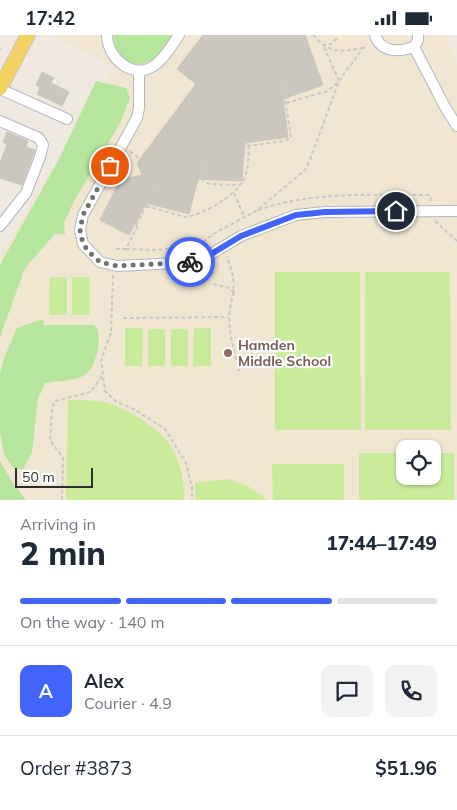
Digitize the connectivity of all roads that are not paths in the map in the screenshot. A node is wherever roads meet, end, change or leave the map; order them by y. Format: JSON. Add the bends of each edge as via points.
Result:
{"nodes":[{"id":1,"x":28,"y":35,"type":"edge"},
{"id":2,"x":106,"y":35,"type":"edge"},
{"id":3,"x":179,"y":35,"type":"edge"},
{"id":4,"x":376,"y":35,"type":"edge"},
{"id":5,"x":418,"y":35,"type":"edge"},
{"id":6,"x":414,"y":47,"type":"junction"},
{"id":7,"x":139,"y":71,"type":"junction"},
{"id":8,"x":0,"y":89,"type":"edge"},
{"id":9,"x":67,"y":119,"type":"dead end"},
{"id":10,"x":0,"y":121,"type":"edge"},
{"id":11,"x":457,"y":126,"type":"edge"},
{"id":12,"x":457,"y":211,"type":"edge"},
{"id":13,"x":0,"y":226,"type":"edge"}],
"edges":[{"from":1,"to":8,"type":"main road"},
{"from":2,"to":7,"type":"lane","via":[[116,61]]},
{"from":3,"to":7,"type":"lane","via":[[156,65]]},
{"from":4,"to":6,"type":"lane","via":[[379,44],[390,50]]},
{"from":5,"to":6,"type":"lane"},
{"from":6,"to":11,"type":"lane"},
{"from":7,"to":12,"type":"lane","via":[[140,108],[137,118],[83,215],[80,230],[83,244],[100,262],[117,266],[198,262],[241,236],[296,215]]},
{"from":8,"to":9,"type":"lane"},
{"from":10,"to":13,"type":"lane","via":[[39,138],[43,145],[26,193]]}]}
